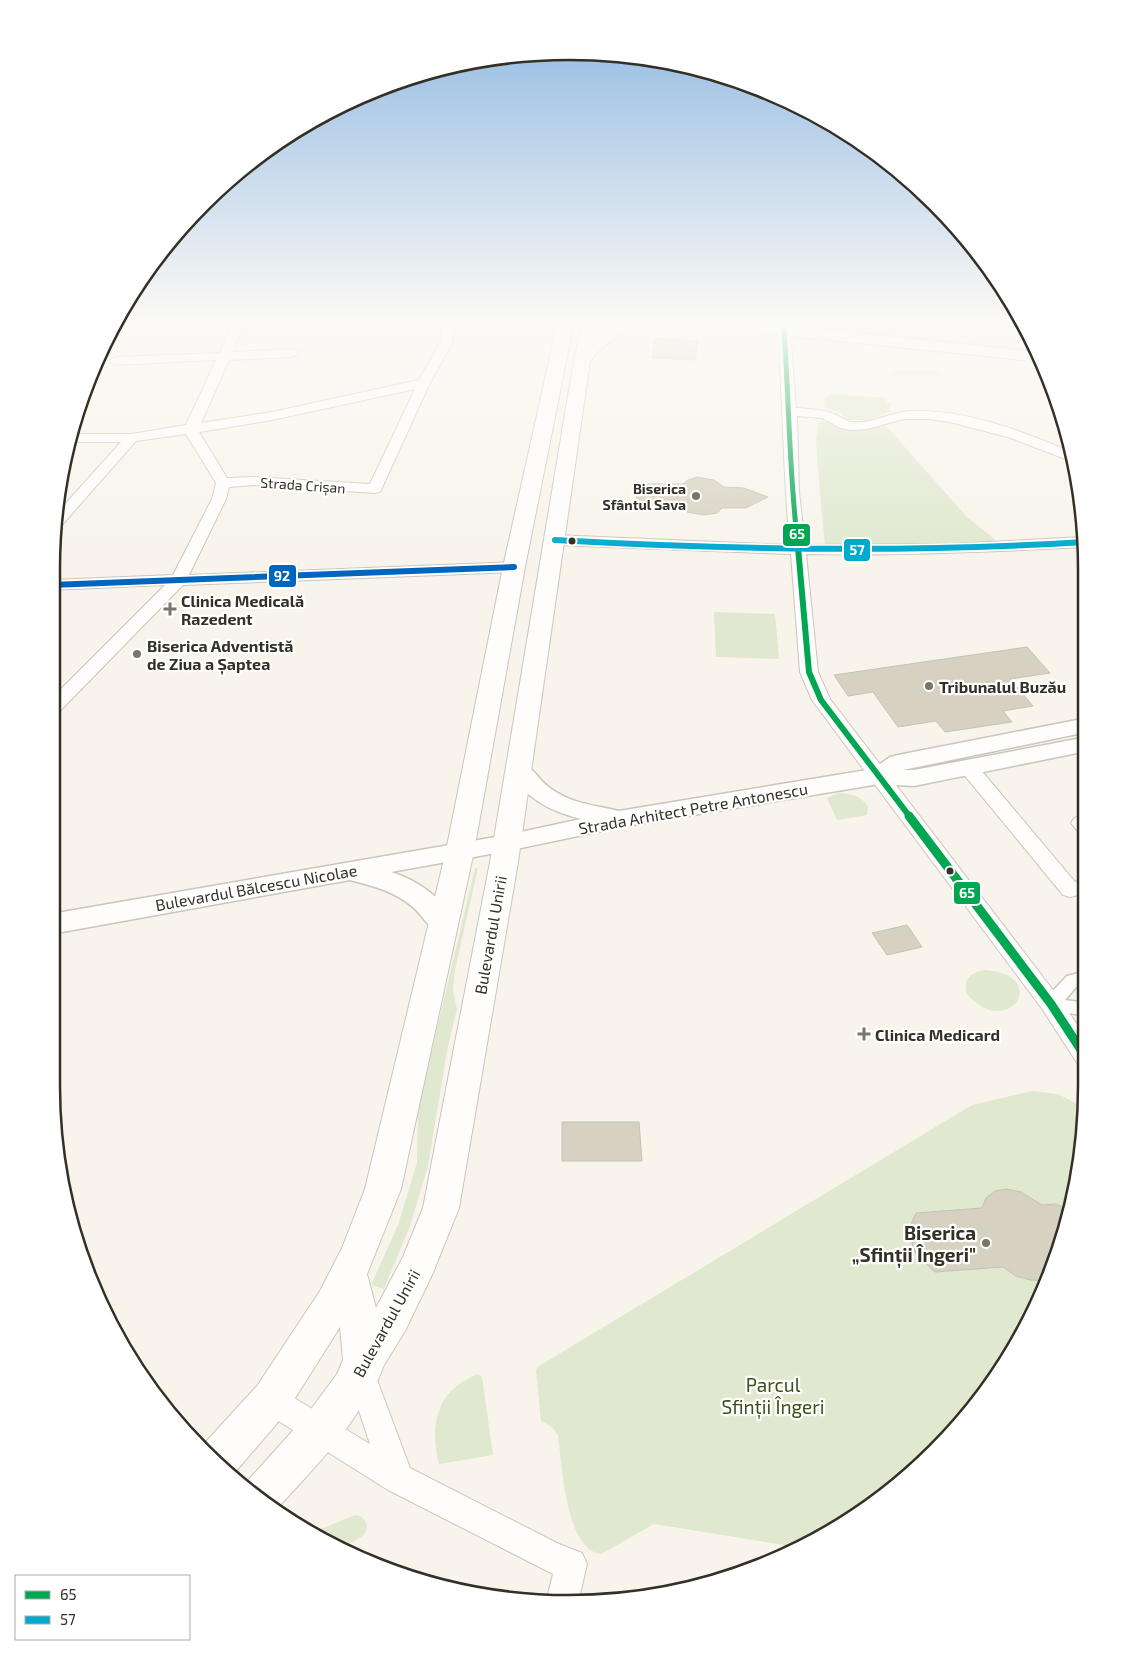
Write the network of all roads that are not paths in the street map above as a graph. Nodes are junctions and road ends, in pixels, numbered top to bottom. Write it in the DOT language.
graph roads {
  1 [pos="205,398"];
  2 [pos="354,398"];
  3 [pos="417,398"];
  4 [pos="547,398"];
  5 [pos="576,398"];
  6 [pos="789,398"];
  7 [pos="790,412"];
  8 [pos="191,430"];
  9 [pos="77,438"];
  10 [pos="132,438"];
  11 [pos="1065,455"];
  12 [pos="223,483"];
  13 [pos="63,515"];
  14 [pos="555,540"];
  15 [pos="1077,542"];
  16 [pos="799,551"];
  17 [pos="514,567"];
  18 [pos="178,581"];
  19 [pos="60,585"];
  20 [pos="60,701"];
  21 [pos="1078,727"];
  22 [pos="1078,746"];
  23 [pos="968,767"];
  24 [pos="519,770"];
  25 [pos="879,776"];
  26 [pos="621,819"];
  27 [pos="507,843"];
  28 [pos="460,851"];
  29 [pos="347,871"];
  30 [pos="1078,888"];
  31 [pos="60,922"];
  32 [pos="444,923"];
  33 [pos="1078,979"];
  34 [pos="1051,1004"];
  35 [pos="1078,1008"];
  36 [pos="1078,1045"];
  37 [pos="348,1273"];
  38 [pos="360,1379"];
  39 [pos="271,1400"];
  40 [pos="321,1430"];
  41 [pos="220,1457"];
  42 [pos="399,1479"];
  43 [pos="263,1493"];
  44 [pos="564,1595"];
  1 -- 8 [label="street"];
  2 -- 8 [label="street"];
  3 -- 12 [label="street, Strada Crișan"];
  4 -- 17 [label="main road"];
  5 -- 14 [label="main road, Bulevardul Unirii"];
  6 -- 7 [label="street"];
  7 -- 11 [label="street"];
  7 -- 16 [label="street"];
  8 -- 10 [label="street"];
  8 -- 12 [label="street"];
  9 -- 10 [label="street"];
  10 -- 13 [label="street"];
  12 -- 18 [label="street"];
  14 -- 16 [label="street"];
  14 -- 24 [label="main road, Bulevardul Unirii"];
  15 -- 16 [label="street"];
  16 -- 25 [label="street"];
  17 -- 18 [label="street"];
  17 -- 28 [label="main road"];
  18 -- 19 [label="street"];
  18 -- 20 [label="street"];
  21 -- 25 [label="street, Strada Arhitect Petre Antonescu"];
  22 -- 23 [label="street, Strada Arhitect Petre Antonescu"];
  23 -- 25 [label="street, Strada Arhitect Petre Antonescu"];
  23 -- 30 [label="street"];
  24 -- 26 [label="street"];
  24 -- 27 [label="main road, Bulevardul Unirii"];
  25 -- 26 [label="street, Strada Arhitect Petre Antonescu"];
  25 -- 34 [label="street"];
  26 -- 27 [label="street, Strada Arhitect Petre Antonescu"];
  27 -- 28 [label="street, Strada Arhitect Petre Antonescu"];
  27 -- 38 [label="main road, Bulevardul Unirii"];
  28 -- 29 [label="street, Bulevardul Bălcescu Nicolae"];
  28 -- 32 [label="main road"];
  29 -- 31 [label="street, Bulevardul Bălcescu Nicolae"];
  29 -- 32 [label="street"];
  32 -- 37 [label="main road"];
  33 -- 34 [label="street"];
  34 -- 35 [label="street"];
  34 -- 36 [label="street"];
  37 -- 38 [label="main road"];
  37 -- 39 [label="main road"];
  38 -- 40 [label="main road, Bulevardul Unirii"];
  38 -- 42 [label="street"];
  39 -- 40 [label="street"];
  39 -- 41 [label="main road"];
  40 -- 42 [label="street"];
  40 -- 43 [label="main road, Bulevardul Unirii"];
  42 -- 44 [label="street"];
}
